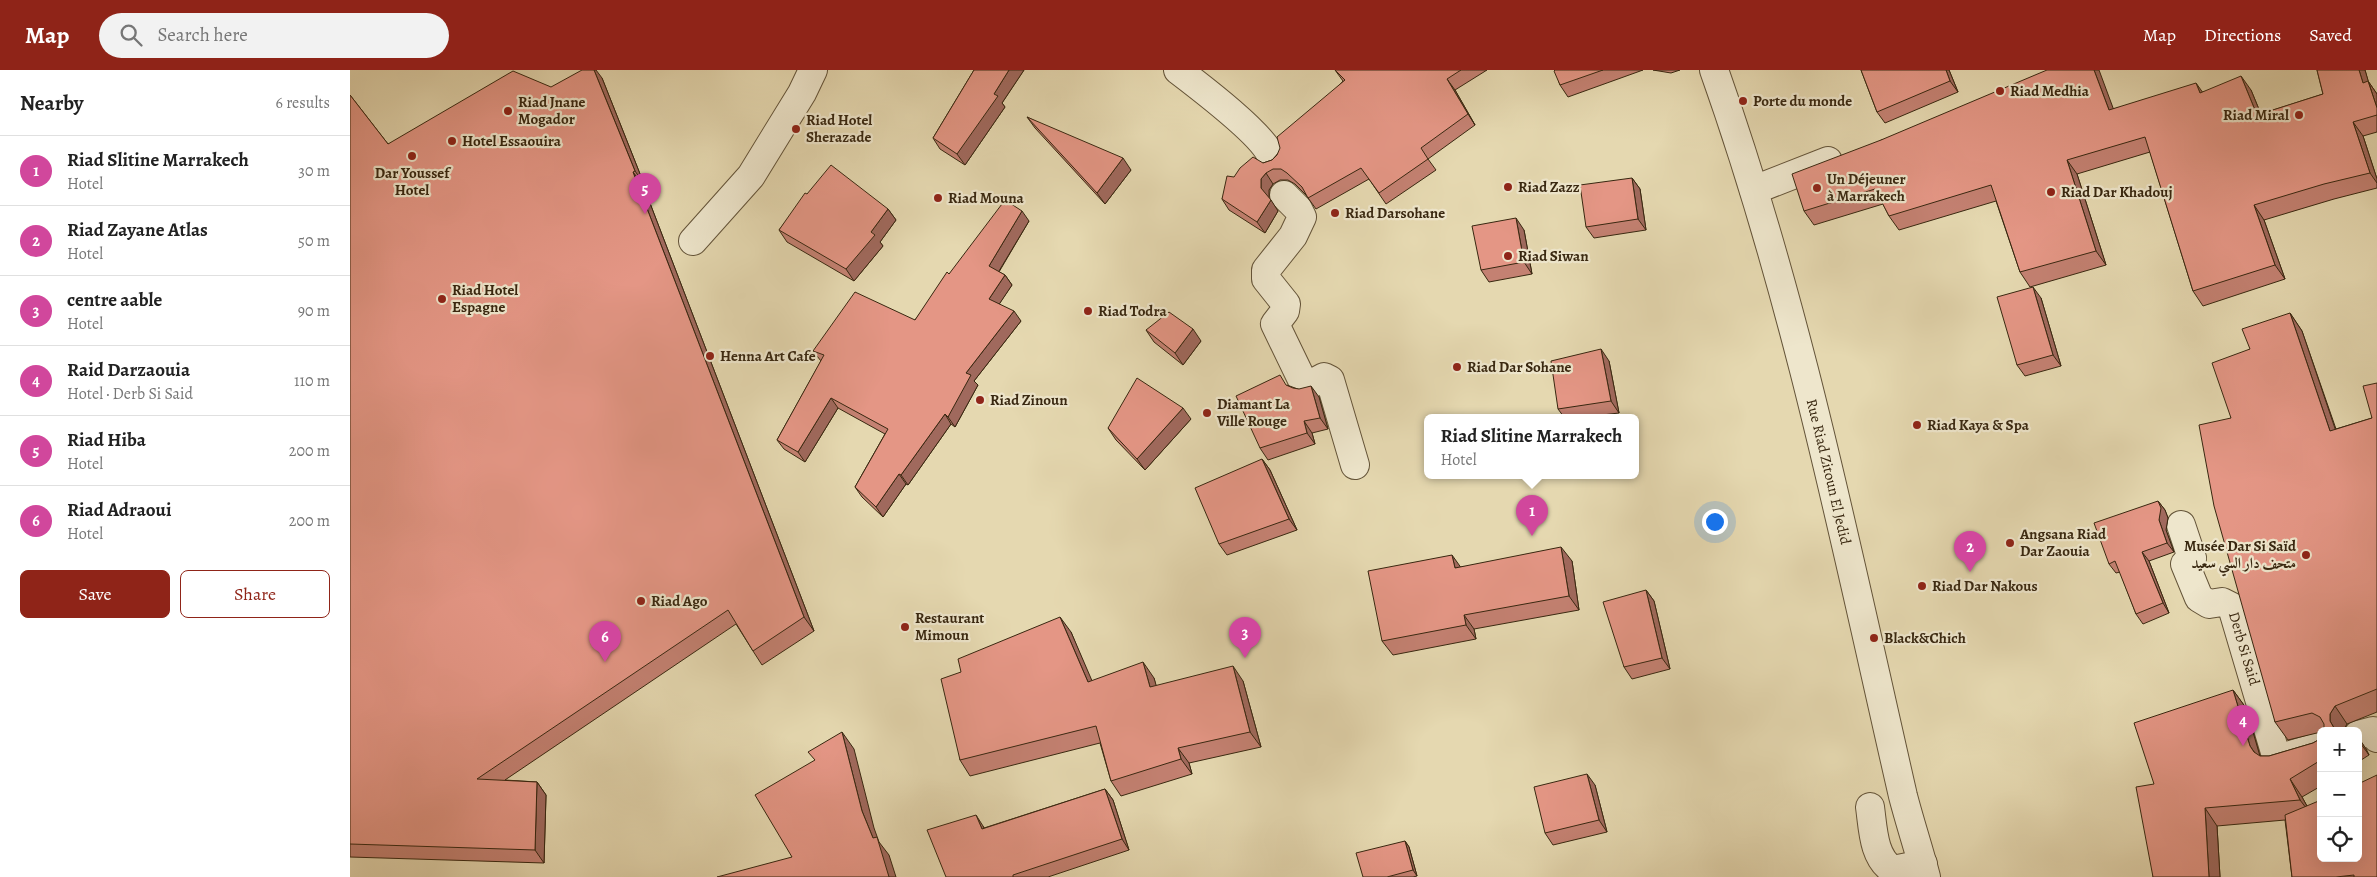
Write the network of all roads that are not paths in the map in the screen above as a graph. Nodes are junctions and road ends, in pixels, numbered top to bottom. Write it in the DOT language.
graph roads {
  1 [pos="813,70"];
  2 [pos="1178,70"];
  3 [pos="1714,70"];
  4 [pos="1850,153"];
  5 [pos="1272,158"];
  6 [pos="1754,190"];
  7 [pos="1284,195"];
  8 [pos="693,241"];
  9 [pos="1355,465"];
  10 [pos="2181,525"];
  11 [pos="2362,734"];
  12 [pos="2377,738"];
  13 [pos="2317,747"];
  14 [pos="1870,807"];
  15 [pos="1924,871"];
  1 -- 8 [label="street"];
  2 -- 5 [label="street"];
  3 -- 6 [label="street, Rue Riad Zitoun El Jedid"];
  4 -- 6 [label="street"];
  6 -- 15 [label="street, Rue Riad Zitoun El Jedid"];
  7 -- 9 [label="street"];
  10 -- 13 [label="street, Derb Si Said"];
  11 -- 12 [label="street"];
  14 -- 15 [label="street"];
}
